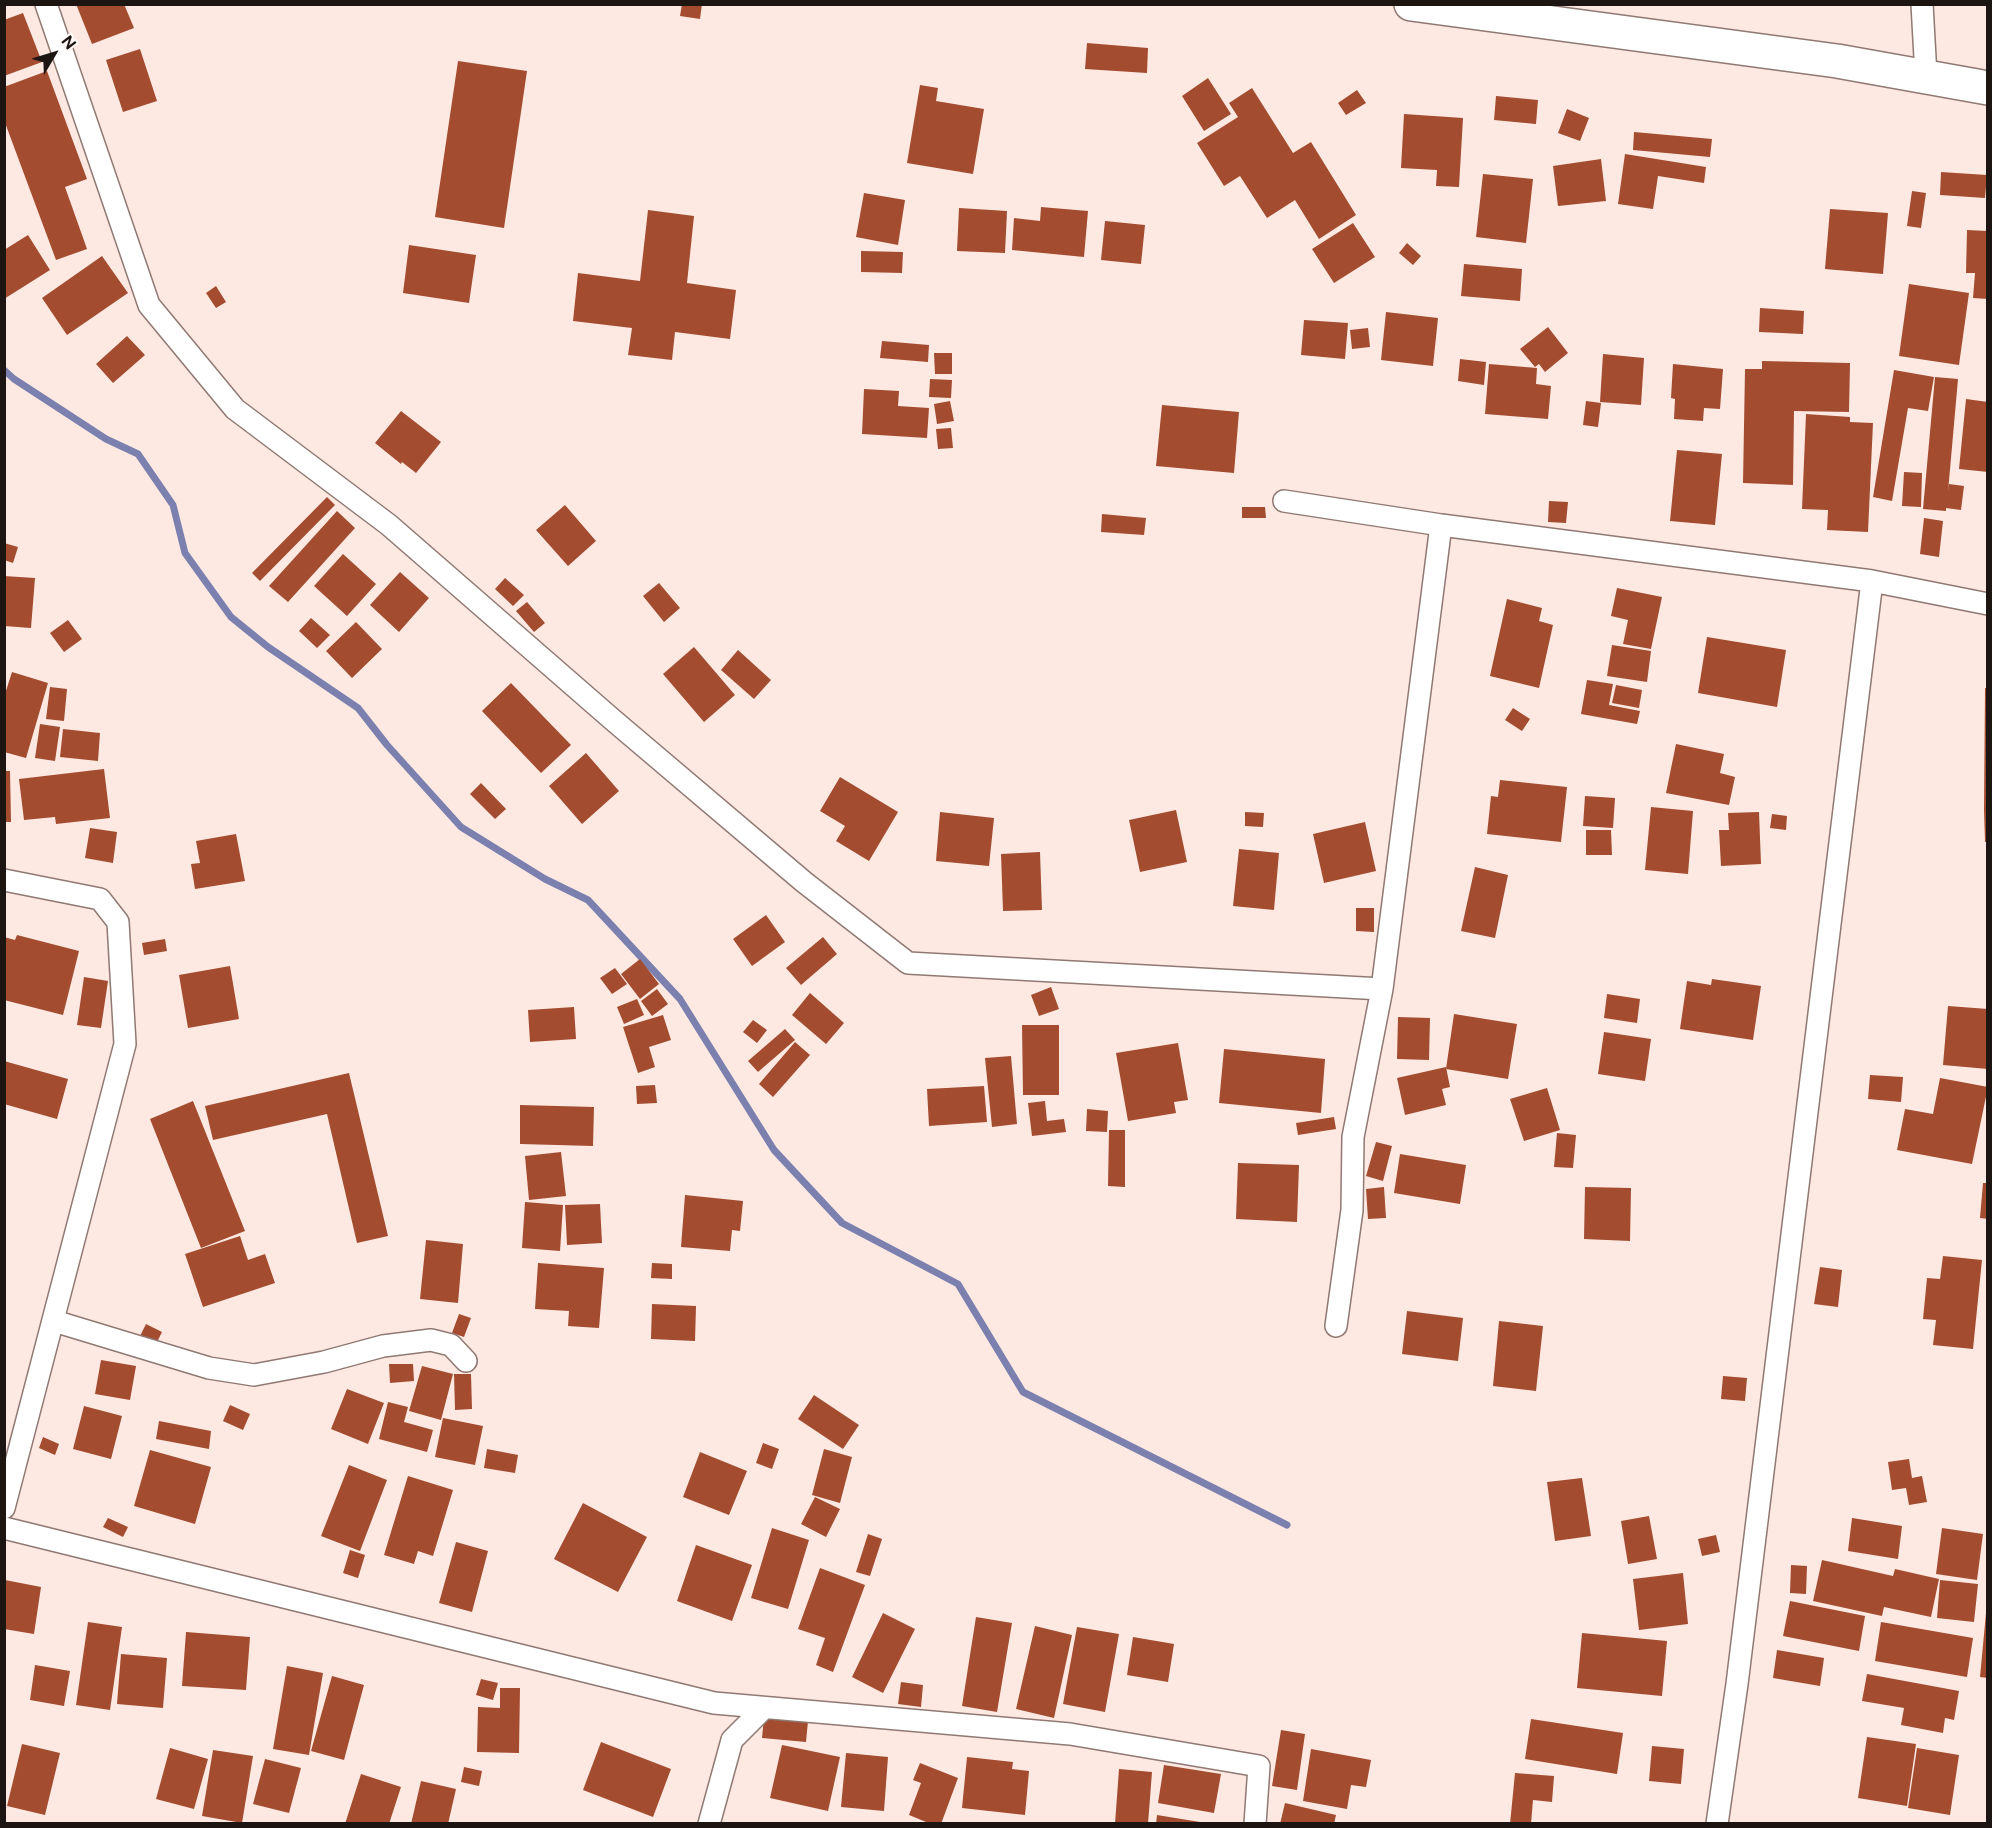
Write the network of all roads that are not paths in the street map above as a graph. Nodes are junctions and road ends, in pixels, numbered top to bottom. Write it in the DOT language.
graph roads {
  1 [pos="46,4"];
  2 [pos="1411,4"];
  3 [pos="1922,4"];
  4 [pos="1496,10"];
  5 [pos="1926,76"];
  6 [pos="1988,88"];
  7 [pos="1284,501"];
  8 [pos="1441,525"];
  9 [pos="1872,581"];
  10 [pos="1988,604"];
  11 [pos="4,880"];
  12 [pos="1382,989"];
  13 [pos="54,1321"];
  14 [pos="1336,1326"];
  15 [pos="466,1361"];
  16 [pos="4,1508"];
  17 [pos="4,1528"];
  18 [pos="714,1703"];
  19 [pos="764,1708"];
  20 [pos="732,1740"];
  21 [pos="709,1824"];
  22 [pos="1255,1824"];
  23 [pos="1717,1824"];
  1 -- 12 [label="street"];
  2 -- 4 [label="main road"];
  3 -- 5 [label="street"];
  4 -- 5 [label="main road"];
  5 -- 6 [label="main road"];
  7 -- 8 [label="street"];
  8 -- 9 [label="street"];
  8 -- 12 [label="street"];
  9 -- 10 [label="street"];
  9 -- 23 [label="street"];
  11 -- 13 [label="street"];
  12 -- 14 [label="street"];
  13 -- 15 [label="street"];
  13 -- 16 [label="street"];
  17 -- 18 [label="street"];
  18 -- 19 [label="street"];
  18 -- 20 [label="street"];
  19 -- 20 [label="street"];
  19 -- 22 [label="street"];
  20 -- 21 [label="street"];
}
